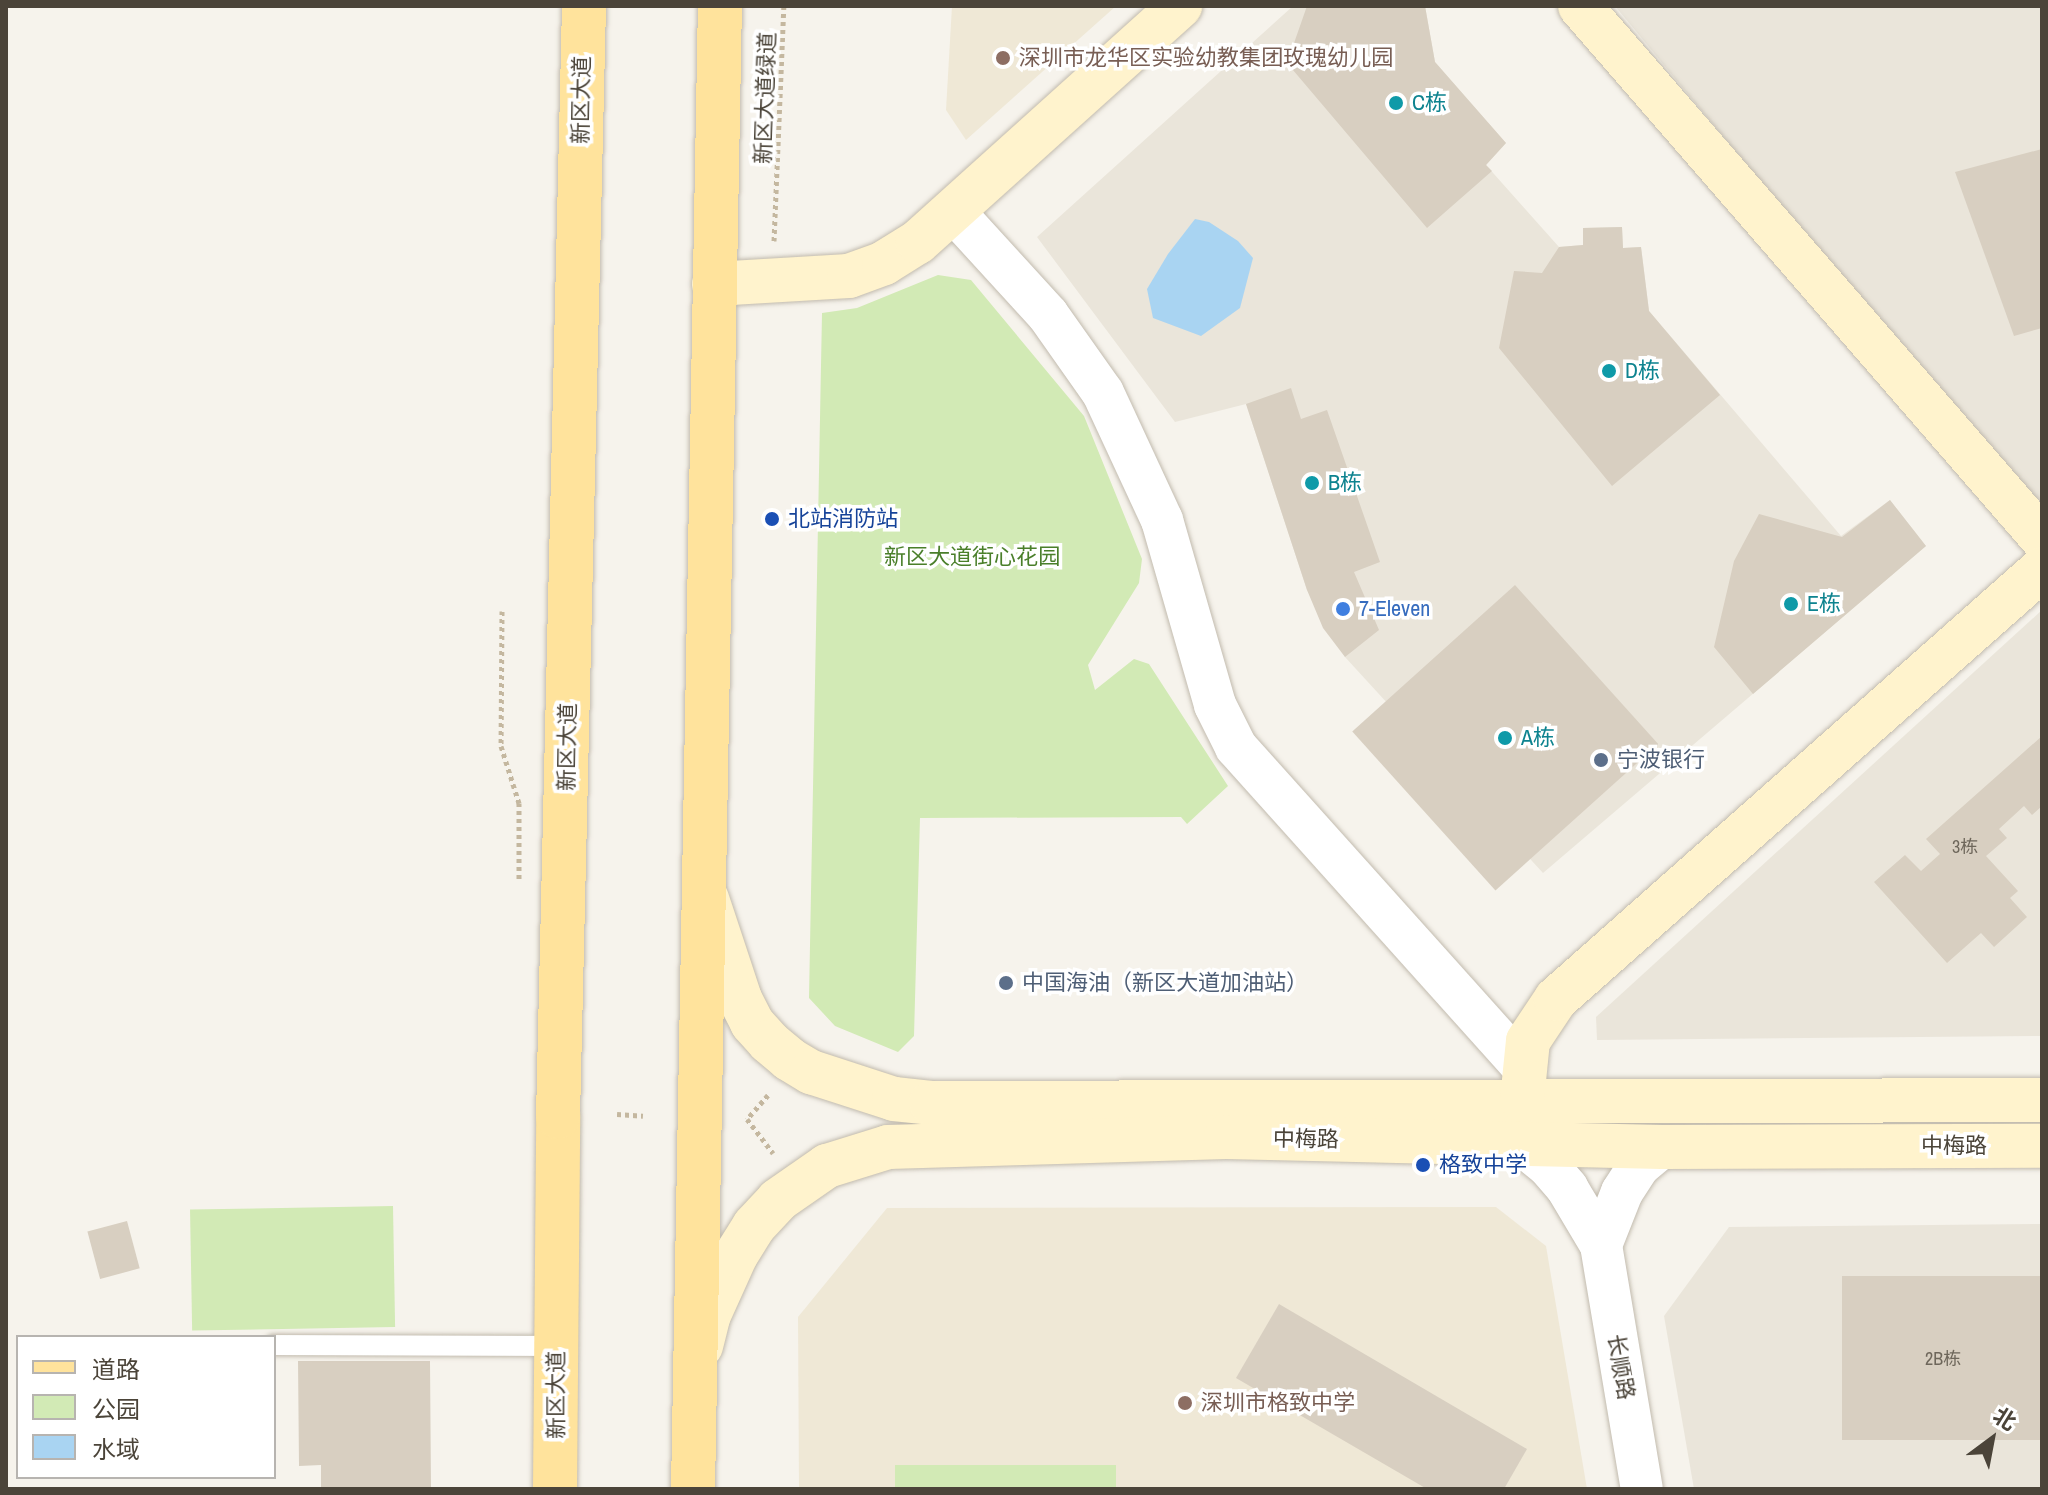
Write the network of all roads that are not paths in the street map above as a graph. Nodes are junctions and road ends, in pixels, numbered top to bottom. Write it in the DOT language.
graph roads {
  1 [pos="584,6"];
  2 [pos="720,6"];
  3 [pos="1180,6"];
  4 [pos="1580,6"];
  5 [pos="954,212"];
  6 [pos="714,284"];
  7 [pos="2042,538"];
  8 [pos="2042,569"];
  9 [pos="702,886"];
  10 [pos="1523,1084"];
  11 [pos="2042,1100"];
  12 [pos="1521,1144"];
  13 [pos="2042,1146"];
  14 [pos="1662,1147"];
  15 [pos="1601,1245"];
  16 [pos="276,1345"];
  17 [pos="556,1346"];
  18 [pos="695,1372"];
  19 [pos="555,1489"];
  20 [pos="693,1489"];
  21 [pos="1642,1489"];
  1 -- 17 [label="main road, 新区大道"];
  2 -- 6 [label="main road"];
  3 -- 5 [label="main road"];
  4 -- 7 [label="main road"];
  5 -- 6 [label="main road"];
  5 -- 10 [label="street"];
  6 -- 9 [label="main road"];
  8 -- 10 [label="main road"];
  9 -- 10 [label="main road, 中梅路"];
  9 -- 18 [label="main road"];
  10 -- 11 [label="main road, 中梅路"];
  12 -- 14 [label="main road, 中梅路"];
  12 -- 15 [label="street"];
  12 -- 18 [label="main road, 中梅路"];
  13 -- 14 [label="main road, 中梅路"];
  14 -- 15 [label="street"];
  15 -- 21 [label="street, 长顺路"];
  16 -- 17 [label="lane"];
  17 -- 19 [label="main road, 新区大道"];
  18 -- 20 [label="main road"];
}
